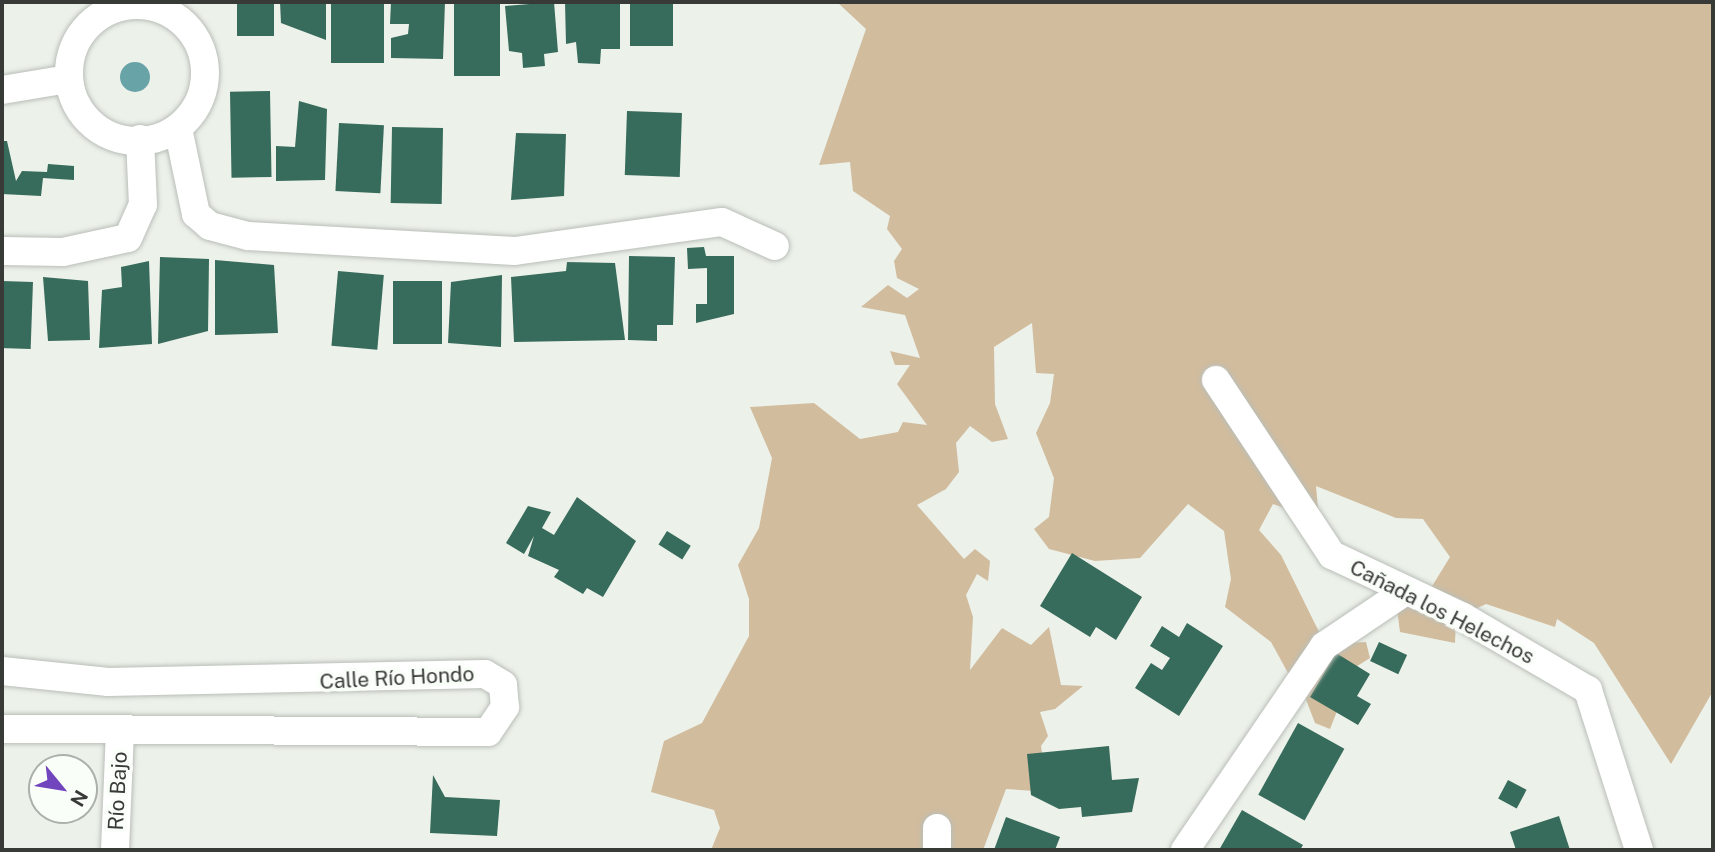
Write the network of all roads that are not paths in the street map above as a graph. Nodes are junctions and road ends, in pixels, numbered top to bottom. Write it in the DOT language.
graph roads {
  1 [pos="142,3"];
  2 [pos="181,11"];
  3 [pos="68,79"];
  4 [pos="2,90"];
  5 [pos="178,128"];
  6 [pos="139,139"];
  7 [pos="775,246"];
  8 [pos="2,251"];
  9 [pos="1216,380"];
  10 [pos="1406,591"];
  11 [pos="2,671"];
  12 [pos="2,729"];
  13 [pos="120,732"];
  14 [pos="115,850"];
  15 [pos="1185,850"];
  16 [pos="1639,850"];
  1 -- 2 [label="street"];
  1 -- 3 [label="street"];
  2 -- 5 [label="street"];
  3 -- 4 [label="street"];
  3 -- 6 [label="street"];
  5 -- 6 [label="street"];
  5 -- 7 [label="street"];
  6 -- 8 [label="street"];
  9 -- 10 [label="street, Cañada los Helechos"];
  10 -- 15 [label="street"];
  10 -- 16 [label="street, Cañada los Helechos"];
  11 -- 13 [label="street, Calle Río Hondo"];
  12 -- 13 [label="street, Calle Río Hondo"];
  13 -- 14 [label="street, Río Bajo"];
}
